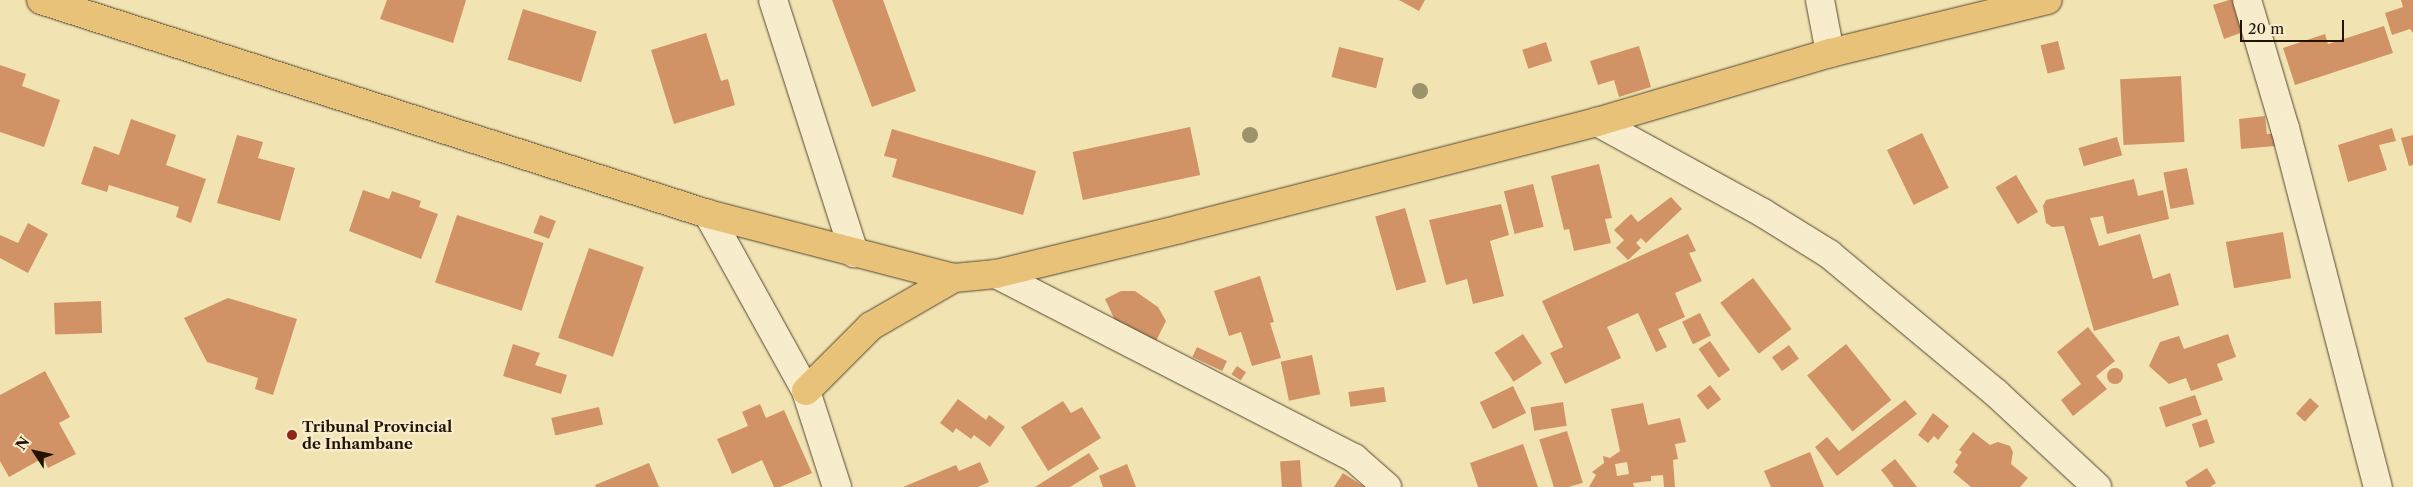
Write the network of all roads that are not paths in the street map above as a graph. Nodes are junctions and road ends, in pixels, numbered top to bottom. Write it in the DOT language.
graph roads {
  1 [pos="41,0"];
  2 [pos="773,0"];
  3 [pos="1820,0"];
  4 [pos="2048,0"];
  5 [pos="2247,0"];
  6 [pos="1830,53"];
  7 [pos="1597,122"];
  8 [pos="708,214"];
  9 [pos="854,253"];
  10 [pos="996,274"];
  11 [pos="954,278"];
  12 [pos="806,392"];
  13 [pos="838,487"];
  14 [pos="1387,487"];
  15 [pos="2097,487"];
  16 [pos="2378,487"];
  1 -- 8 [label="main road"];
  2 -- 9 [label="street"];
  3 -- 6 [label="street"];
  4 -- 6 [label="main road"];
  5 -- 16 [label="street"];
  6 -- 7 [label="main road"];
  7 -- 10 [label="main road"];
  7 -- 15 [label="street"];
  8 -- 9 [label="main road"];
  8 -- 12 [label="street"];
  9 -- 11 [label="main road"];
  10 -- 11 [label="main road"];
  10 -- 14 [label="street"];
  11 -- 12 [label="main road"];
  12 -- 13 [label="street"];
}
